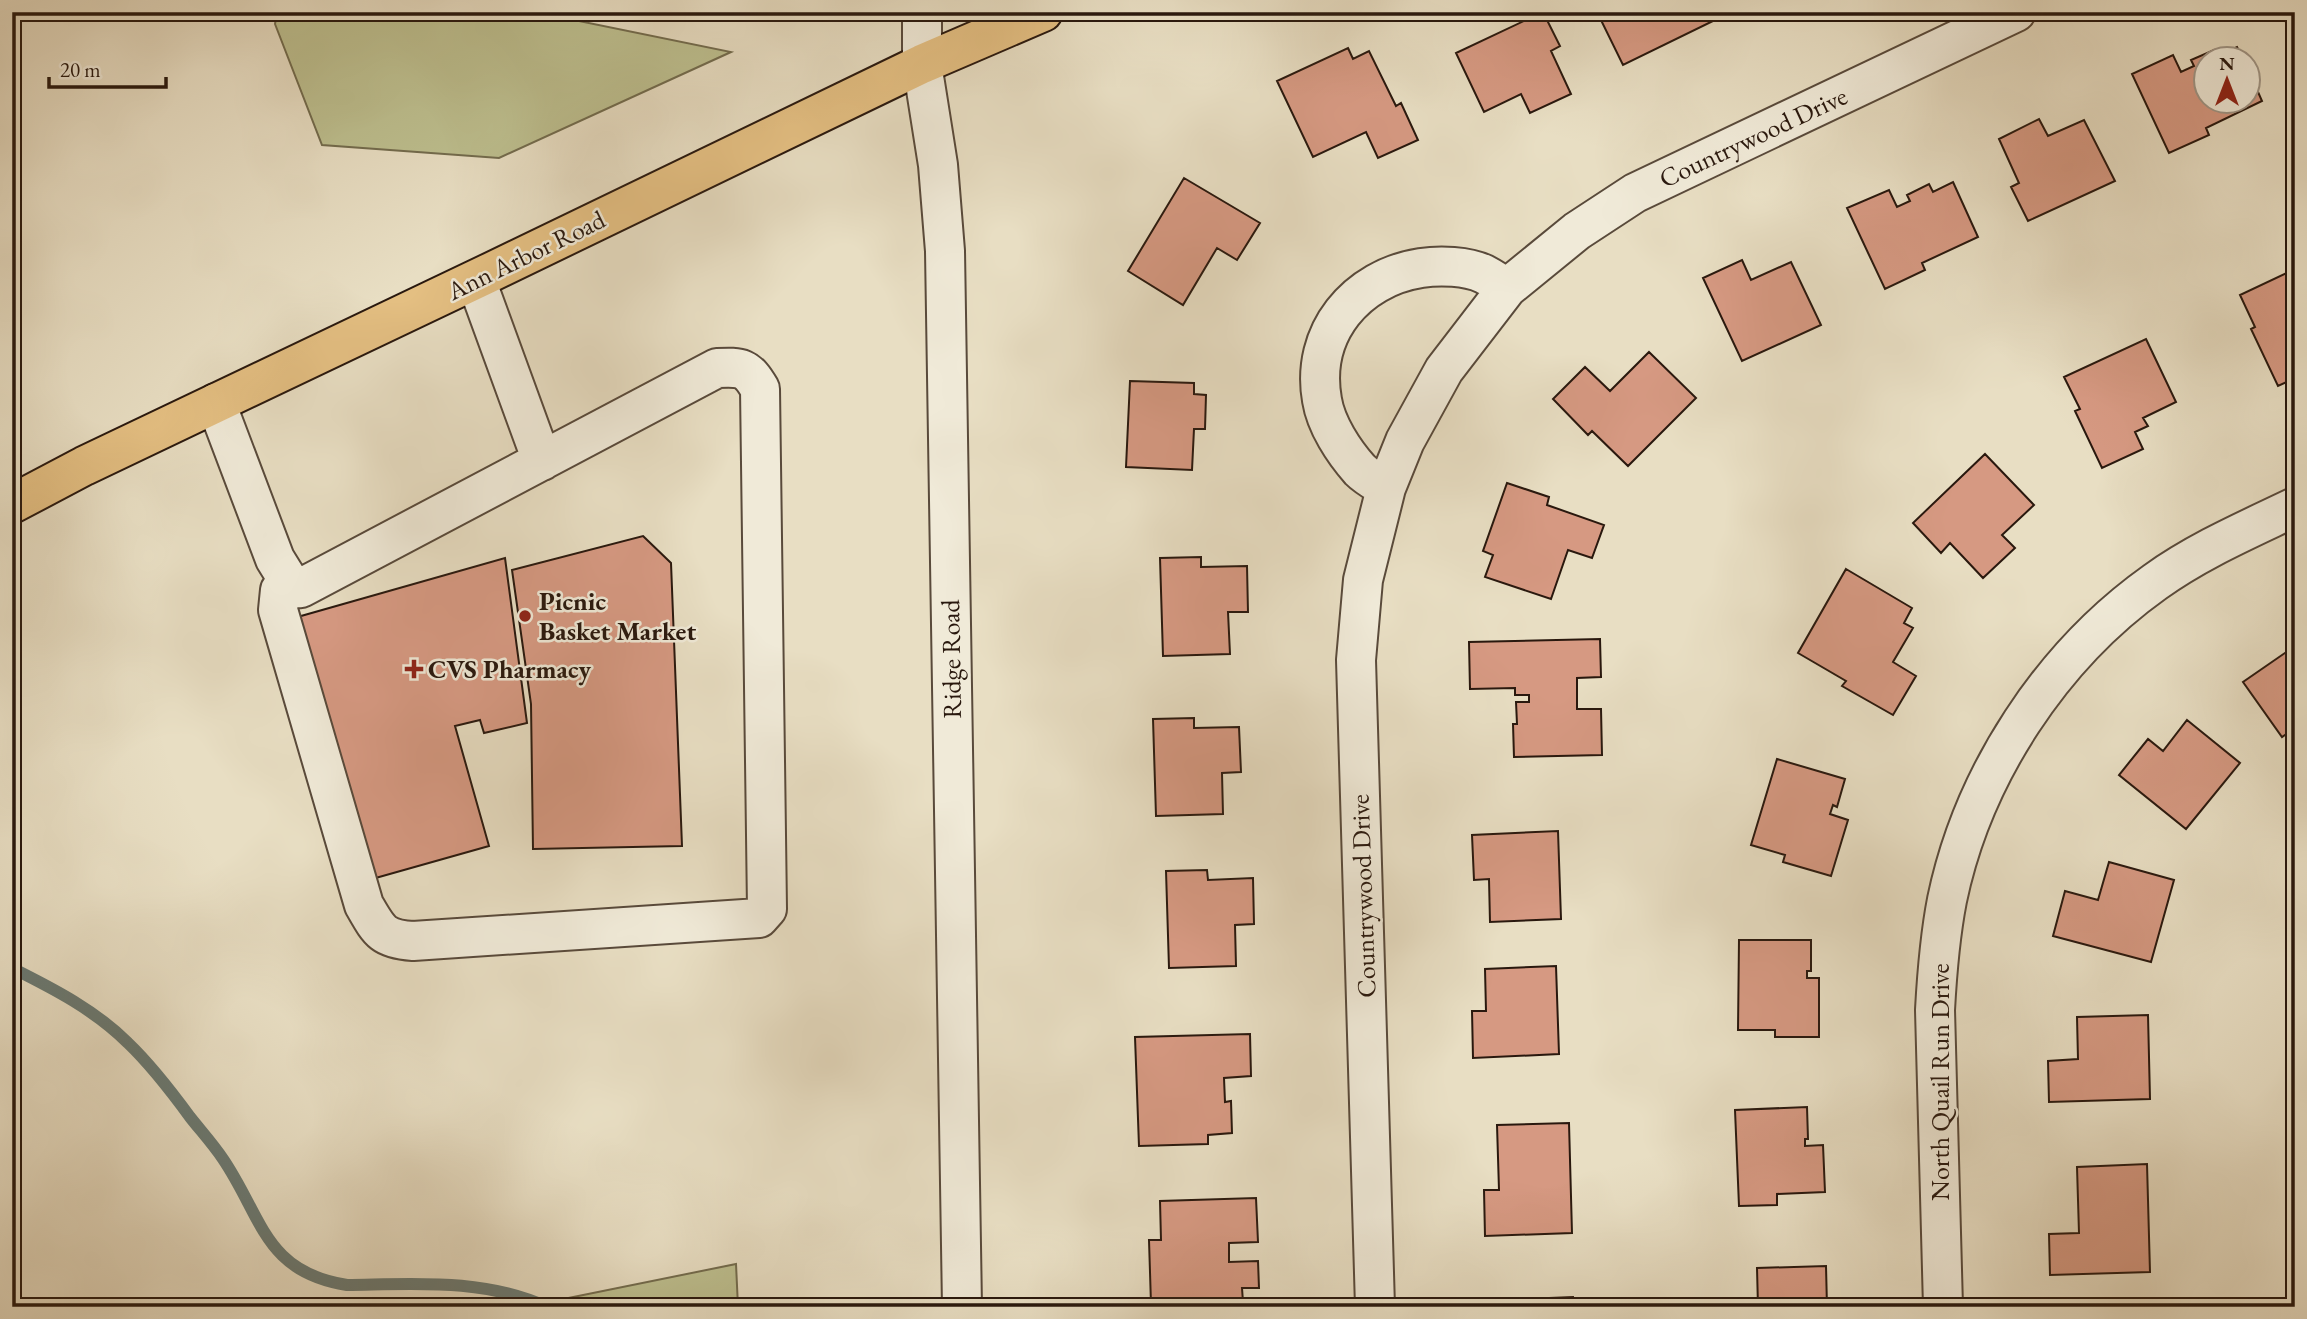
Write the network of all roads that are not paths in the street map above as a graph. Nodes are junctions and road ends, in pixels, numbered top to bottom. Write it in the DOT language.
graph roads {
  1 [pos="922,12"];
  2 [pos="1043,12"];
  3 [pos="2016,12"];
  4 [pos="922,64"];
  5 [pos="476,280"];
  6 [pos="1507,288"];
  7 [pos="216,403"];
  8 [pos="542,461"];
  9 [pos="1386,488"];
  10 [pos="12,504"];
  11 [pos="2295,507"];
  12 [pos="288,580"];
  13 [pos="962,1307"];
  14 [pos="1375,1307"];
  15 [pos="1943,1307"];
  1 -- 4 [label="street, Ridge Road"];
  2 -- 4 [label="main road, Ann Arbor Road"];
  3 -- 6 [label="street, Countrywood Drive"];
  4 -- 5 [label="main road, Ann Arbor Road"];
  4 -- 13 [label="street, Ridge Road"];
  5 -- 7 [label="main road, Ann Arbor Road"];
  5 -- 8 [label="street"];
  6 -- 9 [label="street, Countrywood Drive"];
  6 -- 9 [label="street"];
  7 -- 10 [label="main road, Ann Arbor Road"];
  7 -- 12 [label="street"];
  8 -- 12 [label="street"];
  8 -- 12 [label="street"];
  9 -- 14 [label="street, Countrywood Drive"];
  11 -- 15 [label="street, North Quail Run Drive"];
}
